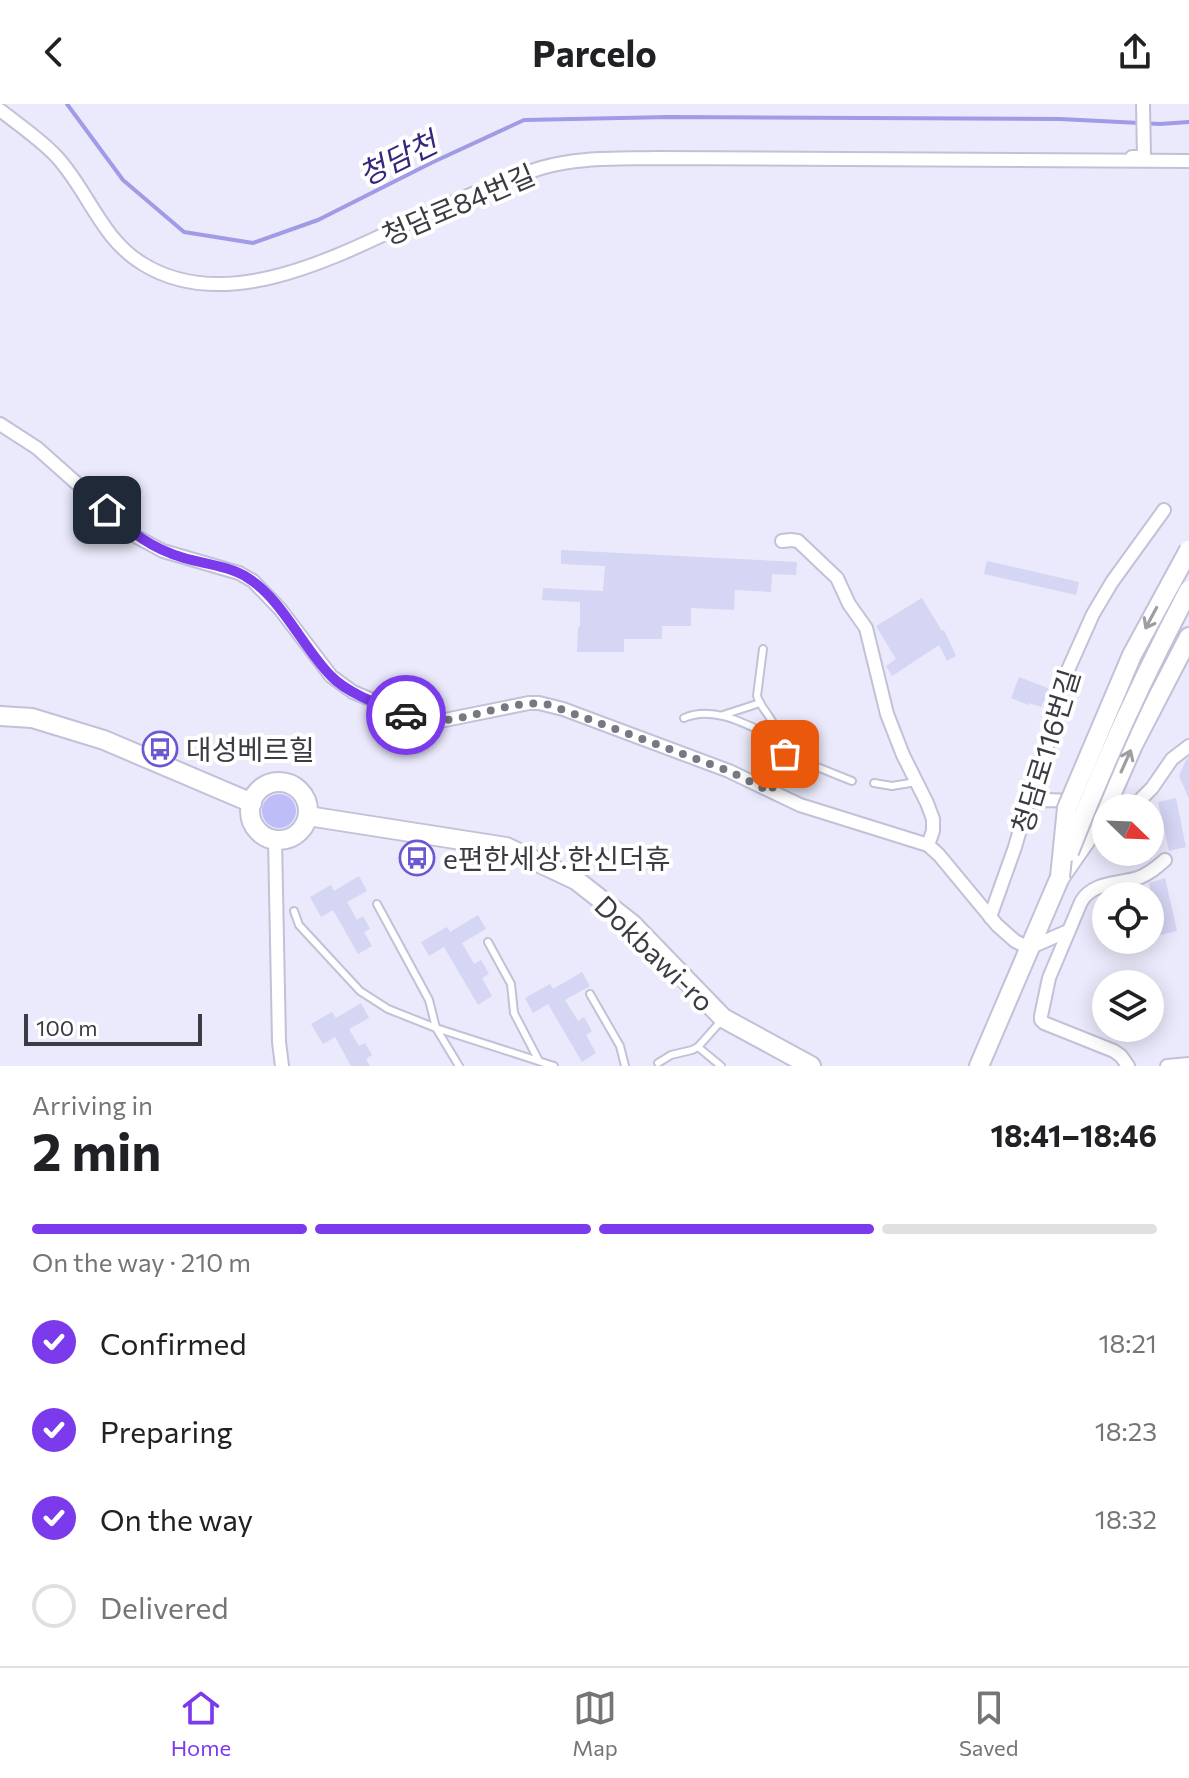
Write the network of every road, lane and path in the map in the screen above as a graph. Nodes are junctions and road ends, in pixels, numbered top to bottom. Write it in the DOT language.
graph roads {
  1 [pos="1143,104"];
  2 [pos="0,110"];
  3 [pos="944,161"];
  4 [pos="1189,161"];
  5 [pos="0,424"];
  6 [pos="1164,510"];
  7 [pos="782,541"];
  8 [pos="1189,550"];
  9 [pos="1189,590"];
  10 [pos="1189,637"];
  11 [pos="763,649"];
  12 [pos="760,703"];
  13 [pos="723,715"];
  14 [pos="0,716"];
  15 [pos="684,718"];
  16 [pos="782,741"];
  17 [pos="1189,746"];
  18 [pos="785,754"];
  19 [pos="852,781"];
  20 [pos="916,782"];
  21 [pos="874,783"];
  22 [pos="771,792"];
  23 [pos="1027,802"];
  24 [pos="252,803"];
  25 [pos="308,816"];
  26 [pos="275,839"];
  27 [pos="928,845"];
  28 [pos="1165,860"];
  29 [pos="1060,877"];
  30 [pos="377,904"];
  31 [pos="294,911"];
  32 [pos="990,917"];
  33 [pos="1068,931"];
  34 [pos="488,942"];
  35 [pos="1029,948"];
  36 [pos="590,994"];
  37 [pos="723,1018"];
  38 [pos="436,1028"];
  39 [pos="698,1047"];
  40 [pos="539,1061"];
  41 [pos="658,1063"];
  42 [pos="1189,1064"];
  43 [pos="282,1066"];
  44 [pos="459,1066"];
  45 [pos="554,1066"];
  46 [pos="625,1066"];
  47 [pos="721,1066"];
  48 [pos="811,1066"];
  49 [pos="979,1066"];
  50 [pos="1128,1066"];
  51 [pos="1167,1066"];
  1 -- 3 [label="street"];
  2 -- 3 [label="street, 청담로84번길"];
  3 -- 4 [label="street, 청담로84번길"];
  5 -- 22 [label="street"];
  6 -- 23 [label="street, 청담로116번길"];
  7 -- 20 [label="street"];
  8 -- 29 [label="main road, one-way, bridge"];
  9 -- 29 [label="main road, bridge"];
  29 -- 10 [label="main road, one-way"];
  11 -- 12 [label="lane"];
  12 -- 13 [label="lane"];
  12 -- 16 [label="lane"];
  13 -- 15 [label="lane"];
  13 -- 16 [label="lane"];
  14 -- 24 [label="main road"];
  16 -- 18 [label="lane"];
  17 -- 23 [label="street"];
  18 -- 19 [label="lane"];
  18 -- 22 [label="lane"];
  20 -- 21 [label="lane"];
  20 -- 27 [label="street"];
  22 -- 27 [label="street"];
  23 -- 32 [label="street, 청담로116번길"];
  24 -- 25 [label="main road"];
  24 -- 26 [label="main road"];
  25 -- 26 [label="main road"];
  25 -- 37 [label="main road, Dokbawi-ro"];
  26 -- 43 [label="street"];
  27 -- 32 [label="street"];
  28 -- 33 [label="street"];
  29 -- 35 [label="main road"];
  30 -- 38 [label="lane"];
  31 -- 38 [label="lane"];
  32 -- 35 [label="street"];
  33 -- 35 [label="street"];
  33 -- 50 [label="street"];
  34 -- 40 [label="lane"];
  35 -- 49 [label="main road"];
  36 -- 46 [label="lane"];
  37 -- 39 [label="lane"];
  37 -- 48 [label="main road, Dokbawi-ro"];
  38 -- 40 [label="lane"];
  38 -- 44 [label="lane"];
  39 -- 41 [label="lane"];
  39 -- 47 [label="lane"];
  40 -- 45 [label="lane"];
  42 -- 51 [label="street"];
}
